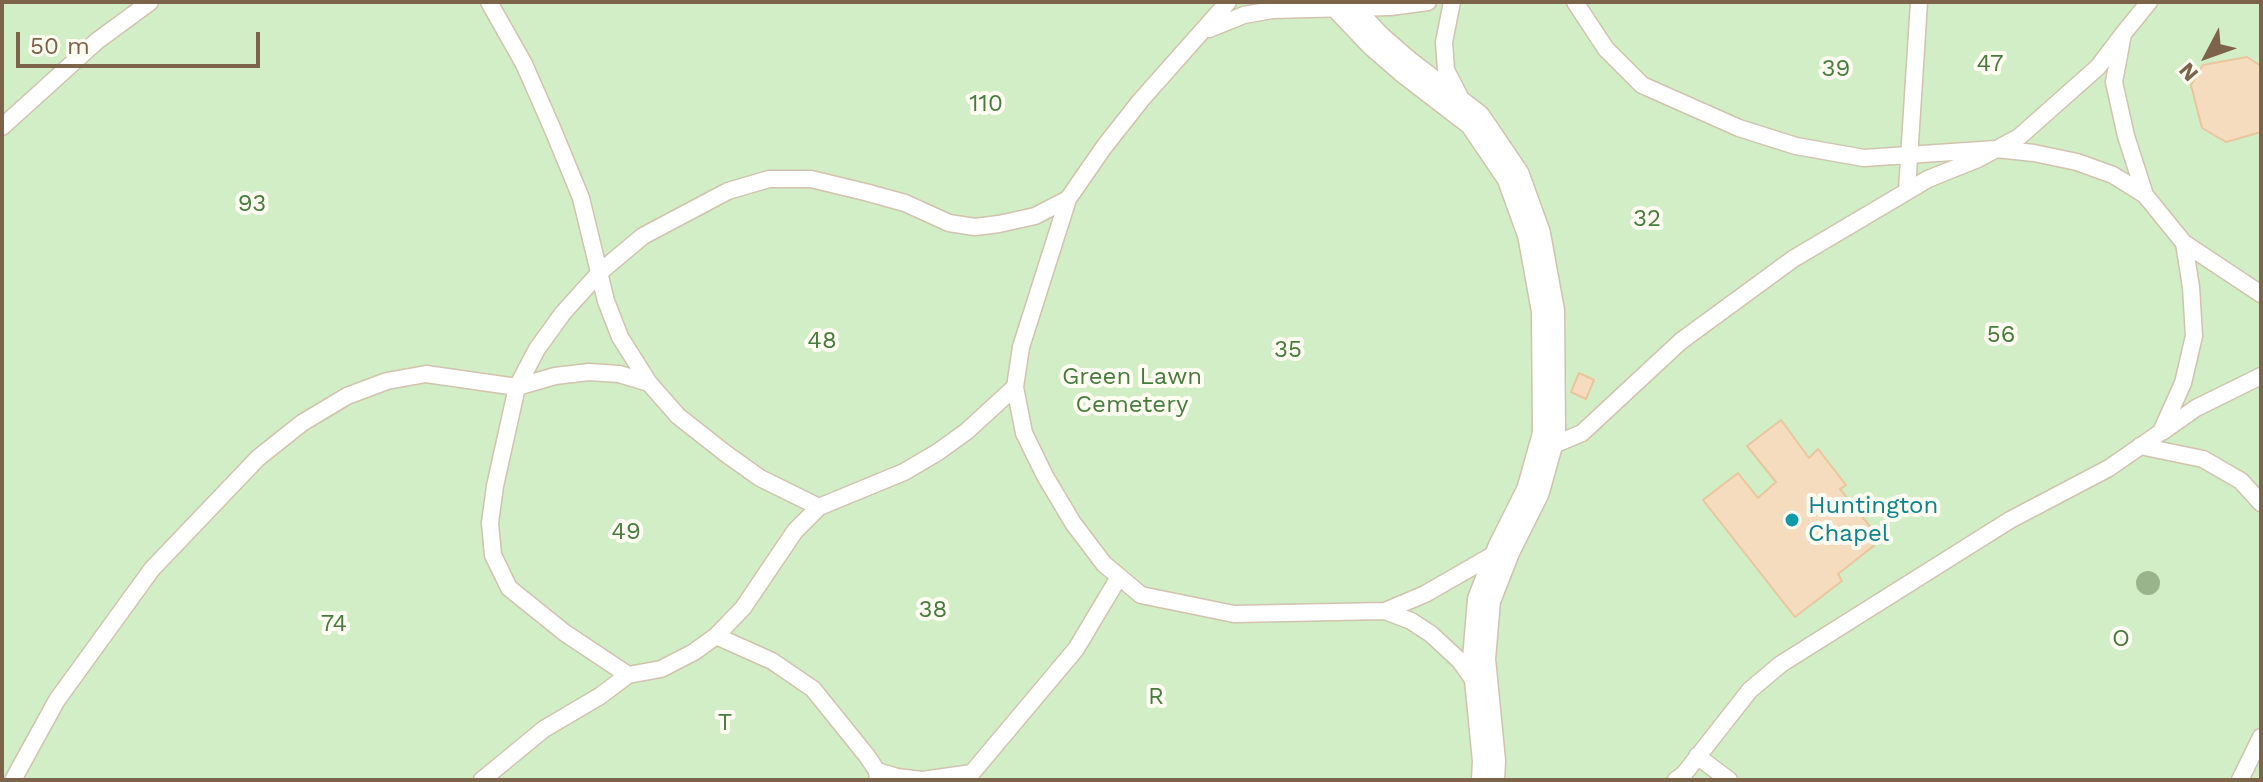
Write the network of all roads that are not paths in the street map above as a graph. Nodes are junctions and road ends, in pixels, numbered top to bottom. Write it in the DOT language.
graph roads {
  1 [pos="150,2"];
  2 [pos="489,2"];
  3 [pos="1228,2"];
  4 [pos="1428,2"];
  5 [pos="1452,2"];
  6 [pos="1919,2"];
  7 [pos="2149,2"];
  8 [pos="1575,3"];
  9 [pos="1342,5"];
  10 [pos="1204,31"];
  11 [pos="2123,34"];
  12 [pos="1475,120"];
  13 [pos="2,127"];
  14 [pos="1996,149"];
  15 [pos="1910,153"];
  16 [pos="1907,190"];
  17 [pos="2145,195"];
  18 [pos="1068,199"];
  19 [pos="2184,243"];
  20 [pos="600,272"];
  21 [pos="2261,294"];
  22 [pos="2261,376"];
  23 [pos="649,383"];
  24 [pos="517,387"];
  25 [pos="1015,387"];
  26 [pos="2161,432"];
  27 [pos="2140,446"];
  28 [pos="1545,449"];
  29 [pos="2261,503"];
  30 [pos="819,507"];
  31 [pos="1504,549"];
  32 [pos="1119,577"];
  33 [pos="1385,611"];
  34 [pos="716,636"];
  35 [pos="628,675"];
  36 [pos="1482,691"];
  37 [pos="2261,737"];
  38 [pos="1697,756"];
  39 [pos="2251,757"];
  40 [pos="878,775"];
  41 [pos="969,776"];
  42 [pos="13,780"];
  43 [pos="482,780"];
  44 [pos="922,780"];
  45 [pos="1488,780"];
  46 [pos="1676,780"];
  47 [pos="1729,780"];
  48 [pos="2240,780"];
  49 [pos="2256,780"];
  1 -- 13 [label="lane"];
  2 -- 20 [label="lane"];
  3 -- 10 [label="lane"];
  4 -- 9 [label="lane"];
  5 -- 12 [label="lane"];
  6 -- 15 [label="lane"];
  7 -- 11 [label="lane"];
  8 -- 15 [label="lane"];
  9 -- 10 [label="lane"];
  9 -- 12 [label="street"];
  10 -- 18 [label="lane"];
  11 -- 14 [label="lane"];
  11 -- 17 [label="lane"];
  12 -- 28 [label="street"];
  14 -- 15 [label="lane"];
  14 -- 16 [label="lane"];
  14 -- 17 [label="lane"];
  15 -- 16 [label="lane"];
  16 -- 28 [label="lane"];
  17 -- 19 [label="lane"];
  18 -- 20 [label="lane"];
  18 -- 25 [label="lane"];
  19 -- 21 [label="lane"];
  19 -- 26 [label="lane"];
  20 -- 23 [label="lane"];
  20 -- 24 [label="lane"];
  22 -- 26 [label="lane"];
  23 -- 24 [label="lane"];
  23 -- 30 [label="lane"];
  24 -- 35 [label="lane"];
  24 -- 42 [label="lane"];
  25 -- 30 [label="lane"];
  25 -- 32 [label="lane"];
  26 -- 27 [label="lane"];
  27 -- 29 [label="lane"];
  27 -- 38 [label="lane"];
  28 -- 31 [label="street"];
  30 -- 34 [label="lane"];
  31 -- 33 [label="lane"];
  31 -- 36 [label="street"];
  32 -- 33 [label="lane"];
  32 -- 41 [label="lane"];
  33 -- 36 [label="lane"];
  34 -- 35 [label="lane"];
  34 -- 40 [label="lane"];
  35 -- 43 [label="lane"];
  36 -- 45 [label="street"];
  37 -- 39 [label="lane"];
  38 -- 46 [label="lane"];
  38 -- 47 [label="lane"];
  39 -- 48 [label="lane"];
  39 -- 49 [label="lane"];
  40 -- 44 [label="lane"];
  41 -- 44 [label="lane"];
}
